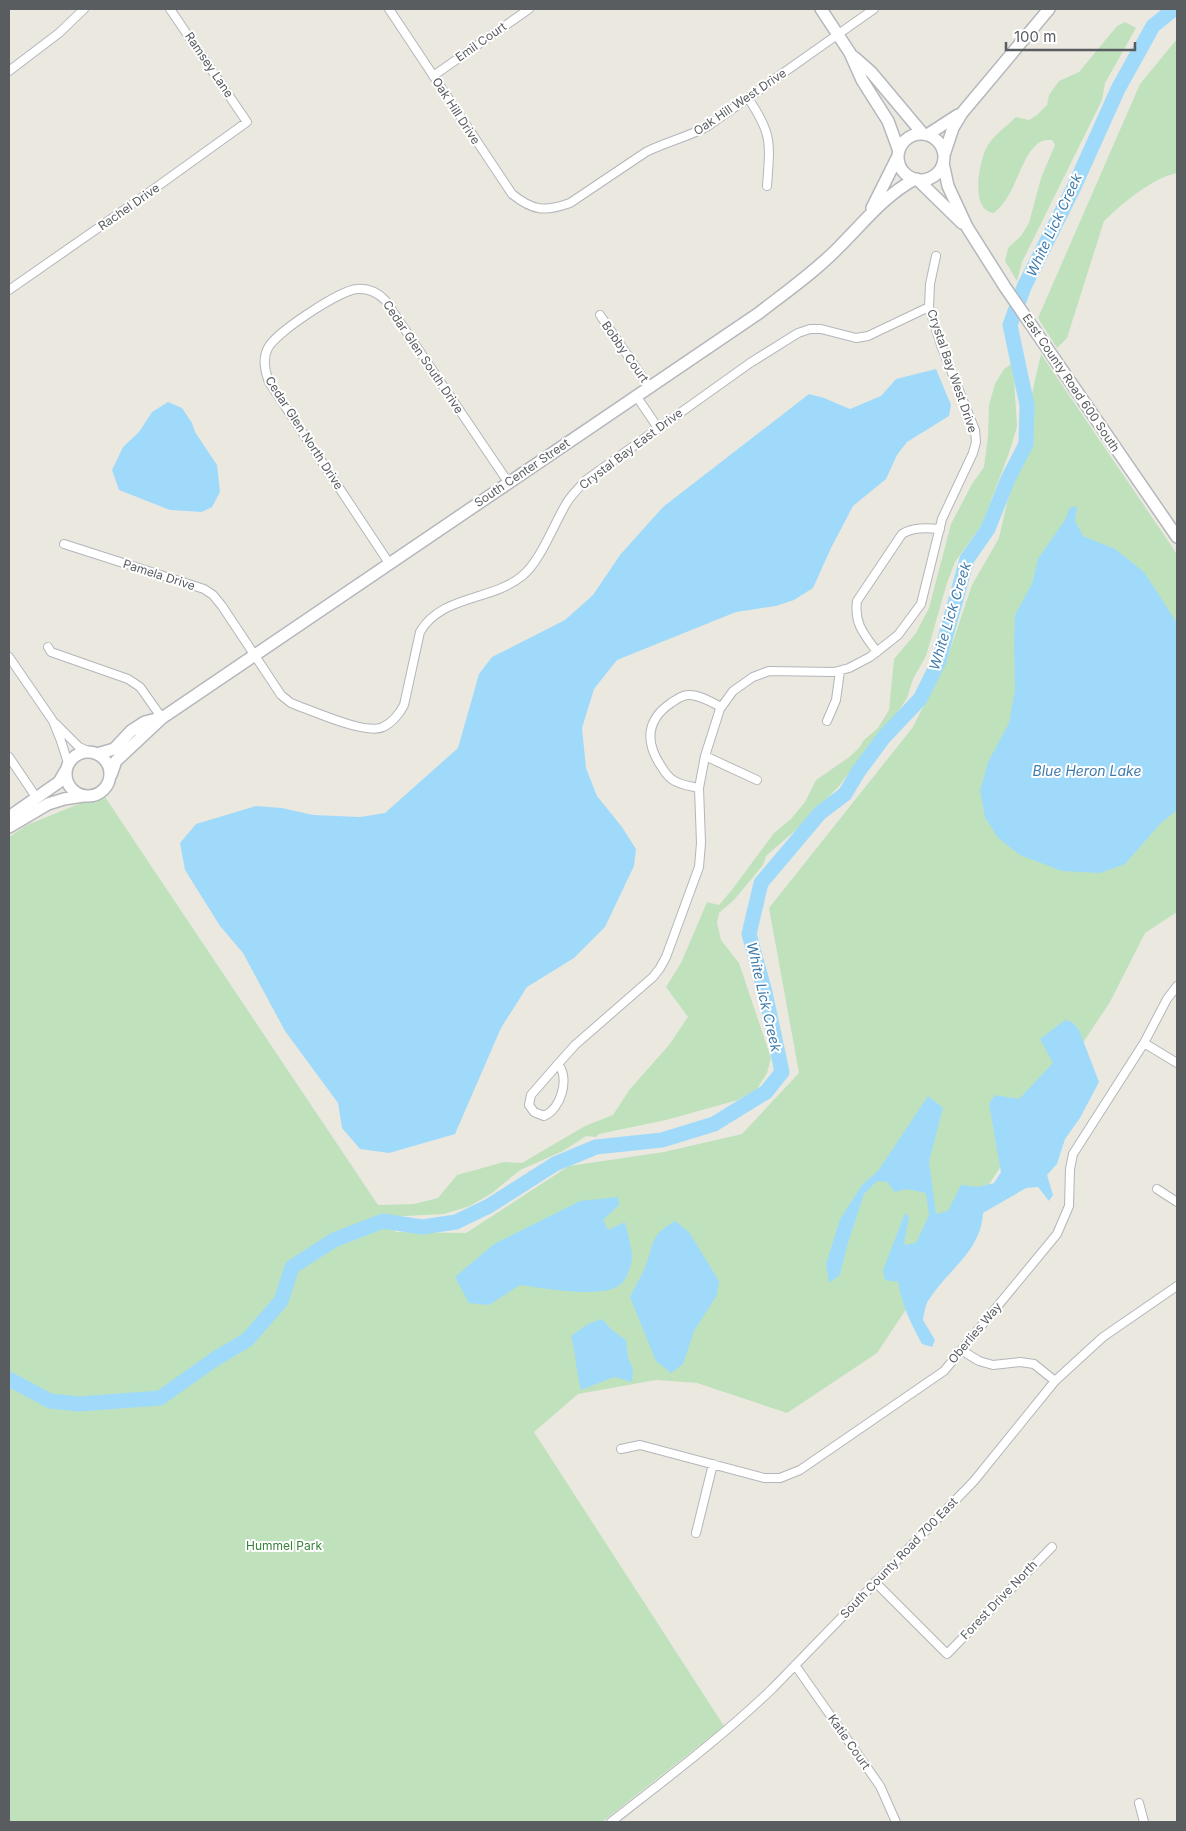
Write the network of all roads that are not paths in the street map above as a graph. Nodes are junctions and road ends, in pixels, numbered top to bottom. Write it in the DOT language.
graph roads {
  1 [pos="84,9"];
  2 [pos="170,9"];
  3 [pos="388,9"];
  4 [pos="529,9"];
  5 [pos="821,9"];
  6 [pos="874,9"];
  7 [pos="1049,9"];
  8 [pos="838,35"];
  9 [pos="850,53"];
  10 [pos="9,71"];
  11 [pos="433,76"];
  12 [pos="748,98"];
  13 [pos="962,113"];
  14 [pos="247,122"];
  15 [pos="925,135"];
  16 [pos="899,153"];
  17 [pos="943,159"];
  18 [pos="916,179"];
  19 [pos="767,186"];
  20 [pos="531,206"];
  21 [pos="870,214"];
  22 [pos="967,228"];
  23 [pos="936,256"];
  24 [pos="9,290"];
  25 [pos="929,307"];
  26 [pos="312,312"];
  27 [pos="600,315"];
  28 [pos="650,388"];
  29 [pos="637,397"];
  30 [pos="658,428"];
  31 [pos="508,482"];
  32 [pos="940,529"];
  33 [pos="1177,537"];
  34 [pos="64,544"];
  35 [pos="389,563"];
  36 [pos="48,647"];
  37 [pos="877,652"];
  38 [pos="254,655"];
  39 [pos="9,657"];
  40 [pos="840,671"];
  41 [pos="721,707"];
  42 [pos="162,718"];
  43 [pos="827,721"];
  44 [pos="53,722"];
  45 [pos="94,753"];
  46 [pos="705,756"];
  47 [pos="9,757"];
  48 [pos="67,767"];
  49 [pos="110,775"];
  50 [pos="758,780"];
  51 [pos="699,788"];
  52 [pos="83,796"];
  53 [pos="36,797"];
  54 [pos="9,817"];
  55 [pos="9,827"];
  56 [pos="1177,986"];
  57 [pos="1144,1044"];
  58 [pos="1177,1063"];
  59 [pos="558,1064"];
  60 [pos="1157,1189"];
  61 [pos="1177,1202"];
  62 [pos="1177,1286"];
  63 [pos="961,1350"];
  64 [pos="1055,1381"];
  65 [pos="621,1449"];
  66 [pos="713,1464"];
  67 [pos="696,1533"];
  68 [pos="1052,1546"];
  69 [pos="875,1582"];
  70 [pos="795,1665"];
  71 [pos="1139,1803"];
  72 [pos="610,1822"];
  73 [pos="896,1822"];
  74 [pos="1144,1822"];
  1 -- 10 [label="street"];
  2 -- 14 [label="street, Ramsey Lane"];
  3 -- 11 [label="street, Oak Hill Drive"];
  4 -- 11 [label="street, Emil Court"];
  5 -- 8 [label="main road"];
  6 -- 8 [label="street, Oak Hill West Drive"];
  7 -- 13 [label="main road"];
  8 -- 9 [label="main road"];
  8 -- 12 [label="street, Oak Hill West Drive"];
  9 -- 15 [label="main road"];
  9 -- 16 [label="main road"];
  11 -- 20 [label="street, Oak Hill Drive"];
  12 -- 19 [label="street"];
  12 -- 20 [label="street, Oak Hill West Drive"];
  13 -- 15 [label="main road"];
  13 -- 17 [label="main road"];
  14 -- 24 [label="street, Rachel Drive"];
  15 -- 16 [label="main road"];
  15 -- 17 [label="main road"];
  16 -- 18 [label="main road"];
  16 -- 21 [label="main road, South Center Street"];
  17 -- 18 [label="main road"];
  17 -- 22 [label="main road, East County Road 600 South"];
  18 -- 21 [label="main road, South Center Street"];
  18 -- 22 [label="main road, East County Road 600 South"];
  21 -- 28 [label="main road, South Center Street"];
  22 -- 33 [label="main road, East County Road 600 South"];
  23 -- 25 [label="street, Crystal Bay West Drive"];
  25 -- 30 [label="street, Crystal Bay East Drive"];
  25 -- 32 [label="street, Crystal Bay West Drive"];
  26 -- 31 [label="street, Cedar Glen South Drive"];
  26 -- 35 [label="street, Cedar Glen North Drive"];
  27 -- 28 [label="street, Bobby Court"];
  28 -- 29 [label="main road, South Center Street"];
  29 -- 30 [label="street"];
  29 -- 31 [label="main road, South Center Street"];
  30 -- 38 [label="street, Crystal Bay East Drive"];
  31 -- 35 [label="main road, South Center Street"];
  32 -- 37 [label="street, Crystal Bay West Drive"];
  32 -- 37 [label="street"];
  34 -- 38 [label="street, Pamela Drive"];
  35 -- 38 [label="main road, South Center Street"];
  36 -- 42 [label="street"];
  37 -- 40 [label="street, Crystal Bay West Drive"];
  38 -- 42 [label="main road, South Center Street"];
  39 -- 44 [label="street"];
  40 -- 41 [label="street, Crystal Bay West Drive"];
  40 -- 43 [label="street"];
  41 -- 46 [label="street, Crystal Bay West Drive"];
  41 -- 51 [label="street"];
  42 -- 45 [label="main road, South Center Street"];
  42 -- 49 [label="main road, South Center Street"];
  44 -- 45 [label="street"];
  44 -- 48 [label="street"];
  45 -- 48 [label="main road"];
  45 -- 49 [label="main road"];
  46 -- 50 [label="street"];
  46 -- 51 [label="street, Crystal Bay West Drive"];
  47 -- 53 [label="street"];
  48 -- 52 [label="main road"];
  48 -- 53 [label="main road"];
  49 -- 52 [label="main road"];
  51 -- 59 [label="street, Crystal Bay West Drive"];
  52 -- 55 [label="main road"];
  53 -- 54 [label="main road"];
  56 -- 57 [label="street, Oberlies Way"];
  57 -- 58 [label="street"];
  57 -- 63 [label="street, Oberlies Way"];
  59 -- 59 [label="street, Crystal Bay West Drive"];
  60 -- 61 [label="street"];
  62 -- 64 [label="street, South County Road 700 East"];
  63 -- 64 [label="street"];
  63 -- 66 [label="street, Oberlies Way"];
  64 -- 69 [label="street, South County Road 700 East"];
  65 -- 66 [label="street, Oberlies Way"];
  66 -- 67 [label="street"];
  68 -- 69 [label="street, Forest Drive North"];
  69 -- 70 [label="street, South County Road 700 East"];
  70 -- 72 [label="street, South County Road 700 East"];
  70 -- 73 [label="street, Katie Court"];
  71 -- 74 [label="street"];
}
